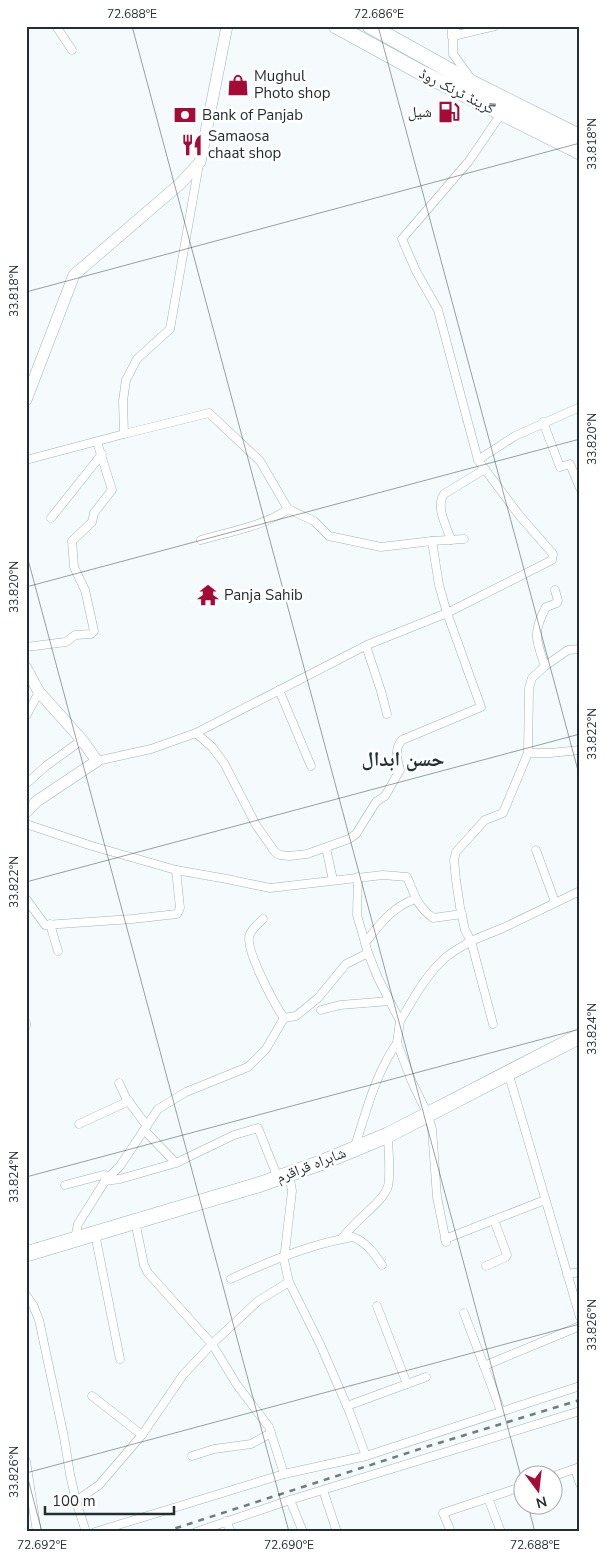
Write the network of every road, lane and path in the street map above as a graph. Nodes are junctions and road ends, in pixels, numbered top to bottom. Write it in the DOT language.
graph roads {
  1 [pos="56,26"];
  2 [pos="228,26"];
  3 [pos="336,26"];
  4 [pos="370,26"];
  5 [pos="495,26"];
  6 [pos="453,31"];
  7 [pos="72,50"];
  8 [pos="453,54"];
  9 [pos="432,62"];
  10 [pos="474,84"];
  11 [pos="502,114"];
  12 [pos="580,136"];
  13 [pos="580,152"];
  14 [pos="200,162"];
  15 [pos="26,400"];
  16 [pos="580,407"];
  17 [pos="543,422"];
  18 [pos="124,434"];
  19 [pos="97,442"];
  20 [pos="102,454"];
  21 [pos="26,460"];
  22 [pos="478,460"];
  23 [pos="485,469"];
  24 [pos="580,488"];
  25 [pos="288,509"];
  26 [pos="51,518"];
  27 [pos="464,539"];
  28 [pos="201,540"];
  29 [pos="452,540"];
  30 [pos="432,541"];
  31 [pos="555,590"];
  32 [pos="447,613"];
  33 [pos="366,646"];
  34 [pos="26,647"];
  35 [pos="580,649"];
  36 [pos="545,666"];
  37 [pos="26,668"];
  38 [pos="280,690"];
  39 [pos="39,692"];
  40 [pos="387,714"];
  41 [pos="26,716"];
  42 [pos="196,733"];
  43 [pos="82,740"];
  44 [pos="579,751"];
  45 [pos="528,753"];
  46 [pos="97,761"];
  47 [pos="311,766"];
  48 [pos="26,784"];
  49 [pos="26,812"];
  50 [pos="26,824"];
  51 [pos="326,848"];
  52 [pos="536,850"];
  53 [pos="176,870"];
  54 [pos="358,877"];
  55 [pos="334,880"];
  56 [pos="580,891"];
  57 [pos="415,899"];
  58 [pos="27,900"];
  59 [pos="555,902"];
  60 [pos="462,914"];
  61 [pos="263,919"];
  62 [pos="50,924"];
  63 [pos="471,941"];
  64 [pos="365,943"];
  65 [pos="58,951"];
  66 [pos="368,953"];
  67 [pos="390,1001"];
  68 [pos="321,1010"];
  69 [pos="284,1018"];
  70 [pos="400,1021"];
  71 [pos="493,1024"];
  72 [pos="580,1036"];
  73 [pos="397,1043"];
  74 [pos="508,1072"];
  75 [pos="119,1083"];
  76 [pos="129,1101"];
  77 [pos="428,1115"];
  78 [pos="79,1124"];
  79 [pos="146,1128"];
  80 [pos="388,1135"];
  81 [pos="354,1149"];
  82 [pos="176,1163"];
  83 [pos="284,1176"];
  84 [pos="108,1178"];
  85 [pos="65,1185"];
  86 [pos="545,1200"];
  87 [pos="494,1220"];
  88 [pos="135,1221"];
  89 [pos="95,1234"];
  90 [pos="75,1239"];
  91 [pos="342,1239"];
  92 [pos="26,1254"];
  93 [pos="285,1256"];
  94 [pos="382,1265"];
  95 [pos="486,1266"];
  96 [pos="580,1272"];
  97 [pos="567,1274"];
  98 [pos="230,1279"];
  99 [pos="289,1282"];
  100 [pos="26,1295"];
  101 [pos="377,1306"];
  102 [pos="464,1313"];
  103 [pos="580,1317"];
  104 [pos="580,1326"];
  105 [pos="212,1344"];
  106 [pos="120,1359"];
  107 [pos="484,1366"];
  108 [pos="426,1377"];
  109 [pos="408,1384"];
  110 [pos="580,1386"];
  111 [pos="92,1396"];
  112 [pos="347,1406"];
  113 [pos="502,1411"];
  114 [pos="580,1412"];
  115 [pos="271,1433"];
  116 [pos="142,1435"];
  117 [pos="192,1456"];
  118 [pos="366,1456"];
  119 [pos="26,1461"];
  120 [pos="577,1468"];
  121 [pos="564,1473"];
  122 [pos="284,1474"];
  123 [pos="580,1484"];
  124 [pos="514,1489"];
  125 [pos="323,1490"];
  126 [pos="488,1498"];
  127 [pos="290,1500"];
  128 [pos="76,1501"];
  129 [pos="226,1521"];
  130 [pos="37,1532"];
  131 [pos="86,1532"];
  132 [pos="95,1532"];
  133 [pos="196,1532"];
  134 [pos="231,1532"];
  135 [pos="303,1532"];
  136 [pos="337,1532"];
  137 [pos="451,1532"];
  138 [pos="501,1532"];
  1 -- 7 [label="street"];
  2 -- 14 [label="main road"];
  3 -- 11 [label="highway, گرینڈ ٹرنک روڈ"];
  4 -- 9 [label="highway, گرینڈ ٹرنک روڈ"];
  5 -- 6 [label="street"];
  6 -- 8 [label="street"];
  8 -- 9 [label="street"];
  8 -- 10 [label="street"];
  9 -- 10 [label="highway, گرینڈ ٹرنک روڈ"];
  10 -- 12 [label="highway, گرینڈ ٹرنک روڈ"];
  11 -- 13 [label="highway, گرینڈ ٹرنک روڈ"];
  11 -- 22 [label="street"];
  14 -- 15 [label="main road"];
  14 -- 18 [label="street"];
  16 -- 17 [label="street"];
  17 -- 22 [label="street"];
  17 -- 24 [label="street"];
  18 -- 19 [label="street"];
  18 -- 25 [label="street"];
  19 -- 20 [label="street"];
  19 -- 21 [label="street"];
  20 -- 26 [label="street"];
  20 -- 34 [label="street"];
  22 -- 23 [label="street"];
  23 -- 29 [label="street"];
  23 -- 32 [label="street"];
  25 -- 28 [label="street"];
  25 -- 30 [label="street"];
  27 -- 29 [label="street"];
  29 -- 30 [label="street"];
  30 -- 32 [label="street"];
  31 -- 36 [label="street"];
  32 -- 33 [label="street"];
  32 -- 51 [label="street"];
  33 -- 38 [label="street"];
  33 -- 40 [label="street"];
  35 -- 36 [label="street"];
  36 -- 45 [label="street"];
  37 -- 39 [label="main road"];
  38 -- 42 [label="street"];
  38 -- 47 [label="street"];
  39 -- 41 [label="street"];
  39 -- 43 [label="main road"];
  42 -- 46 [label="street"];
  42 -- 51 [label="street"];
  43 -- 46 [label="main road"];
  43 -- 48 [label="street"];
  44 -- 45 [label="street"];
  45 -- 60 [label="street"];
  46 -- 49 [label="main road"];
  50 -- 53 [label="street"];
  51 -- 55 [label="street"];
  52 -- 59 [label="street"];
  53 -- 55 [label="street"];
  53 -- 62 [label="street"];
  54 -- 55 [label="street"];
  54 -- 57 [label="street"];
  54 -- 64 [label="street"];
  56 -- 59 [label="street"];
  57 -- 60 [label="street"];
  57 -- 64 [label="street"];
  58 -- 62 [label="street"];
  59 -- 63 [label="street"];
  60 -- 63 [label="street"];
  61 -- 69 [label="street"];
  62 -- 65 [label="street"];
  63 -- 70 [label="street"];
  63 -- 71 [label="street"];
  64 -- 66 [label="street"];
  66 -- 67 [label="street"];
  66 -- 69 [label="street"];
  67 -- 68 [label="street"];
  67 -- 70 [label="street"];
  69 -- 79 [label="street"];
  70 -- 73 [label="street"];
  72 -- 74 [label="highway, شاہراہ قراقرم"];
  73 -- 77 [label="street"];
  73 -- 81 [label="street"];
  74 -- 77 [label="highway, شاہراہ قراقرم"];
  74 -- 86 [label="street"];
  75 -- 76 [label="street"];
  76 -- 78 [label="street"];
  76 -- 79 [label="street"];
  77 -- 80 [label="highway, شاہراہ قراقرم"];
  77 -- 87 [label="street"];
  79 -- 82 [label="street"];
  79 -- 84 [label="street"];
  80 -- 81 [label="highway, شاہراہ قراقرم"];
  80 -- 91 [label="street"];
  81 -- 83 [label="highway, شاہراہ قراقرم"];
  82 -- 83 [label="street"];
  82 -- 84 [label="street"];
  83 -- 88 [label="highway, شاہراہ قراقرم"];
  83 -- 93 [label="street"];
  84 -- 85 [label="street"];
  84 -- 90 [label="street"];
  86 -- 87 [label="street"];
  86 -- 97 [label="street"];
  87 -- 95 [label="street"];
  88 -- 89 [label="highway, شاہراہ قراقرم"];
  88 -- 105 [label="street"];
  89 -- 90 [label="highway, شاہراہ قراقرم"];
  89 -- 106 [label="street"];
  90 -- 92 [label="highway, شاہراہ قراقرم"];
  91 -- 93 [label="street"];
  91 -- 94 [label="street"];
  93 -- 98 [label="street"];
  93 -- 99 [label="street"];
  96 -- 97 [label="street"];
  97 -- 103 [label="street"];
  99 -- 105 [label="street"];
  99 -- 112 [label="street"];
  100 -- 128 [label="street"];
  101 -- 109 [label="street"];
  102 -- 107 [label="street"];
  104 -- 107 [label="street"];
  105 -- 115 [label="street"];
  105 -- 116 [label="street"];
  107 -- 113 [label="street"];
  108 -- 109 [label="street"];
  109 -- 112 [label="street"];
  110 -- 113 [label="street"];
  111 -- 116 [label="street"];
  112 -- 118 [label="street"];
  113 -- 118 [label="street"];
  114 -- 125 [label="street"];
  115 -- 117 [label="street"];
  115 -- 122 [label="street"];
  116 -- 128 [label="street"];
  118 -- 122 [label="street"];
  119 -- 130 [label="street"];
  120 -- 121 [label="street"];
  120 -- 123 [label="street"];
  122 -- 132 [label="street"];
  124 -- 126 [label="street"];
  125 -- 127 [label="street"];
  125 -- 136 [label="street"];
  126 -- 137 [label="street"];
  126 -- 138 [label="street"];
  127 -- 129 [label="street"];
  127 -- 135 [label="street"];
  128 -- 131 [label="street"];
  129 -- 133 [label="street"];
  129 -- 134 [label="street"];
}
